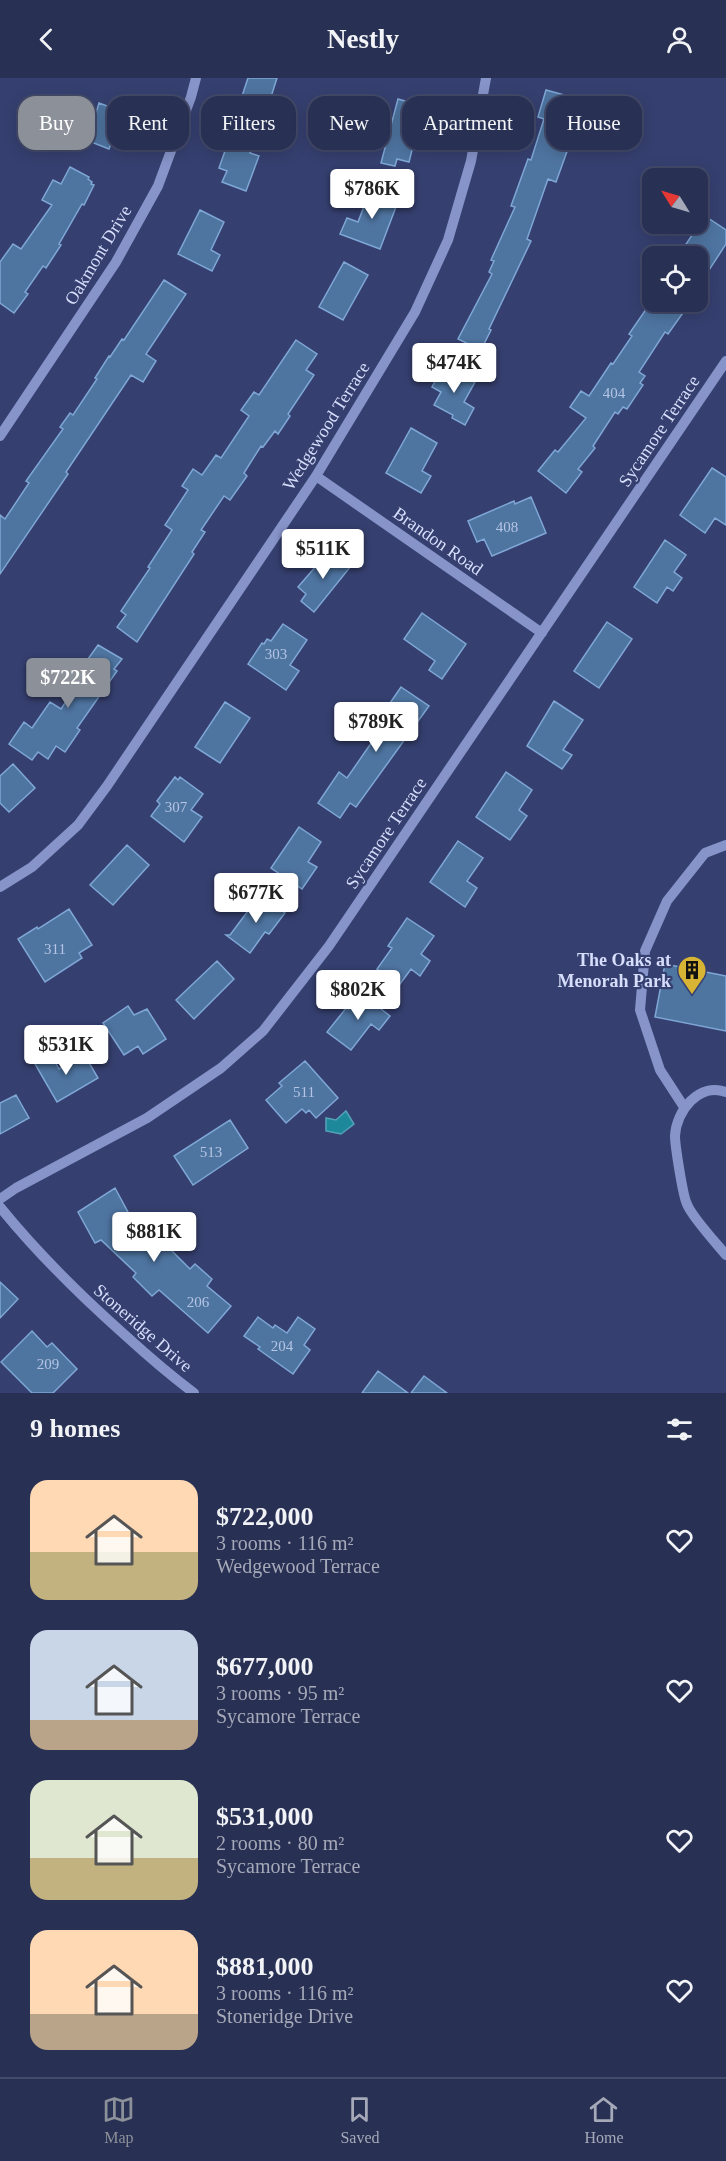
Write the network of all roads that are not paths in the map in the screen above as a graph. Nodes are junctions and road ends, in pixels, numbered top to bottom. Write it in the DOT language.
graph roads {
  1 [pos="196,78"];
  2 [pos="486,78"];
  3 [pos="726,362"];
  4 [pos="0,436"];
  5 [pos="316,476"];
  6 [pos="542,633"];
  7 [pos="726,845"];
  8 [pos="0,887"];
  9 [pos="726,1092"];
  10 [pos="684,1107"];
  11 [pos="0,1199"];
  12 [pos="0,1207"];
  13 [pos="726,1255"];
  14 [pos="194,1393"];
  1 -- 4 [label="street, Oakmont Drive"];
  2 -- 5 [label="street, Wedgewood Terrace"];
  3 -- 6 [label="street, Sycamore Terrace"];
  5 -- 6 [label="street, Brandon Road"];
  5 -- 8 [label="street, Wedgewood Terrace"];
  6 -- 11 [label="street, Sycamore Terrace"];
  7 -- 10 [label="street"];
  9 -- 10 [label="street"];
  10 -- 13 [label="street"];
  12 -- 14 [label="street, Stoneridge Drive"];
}
